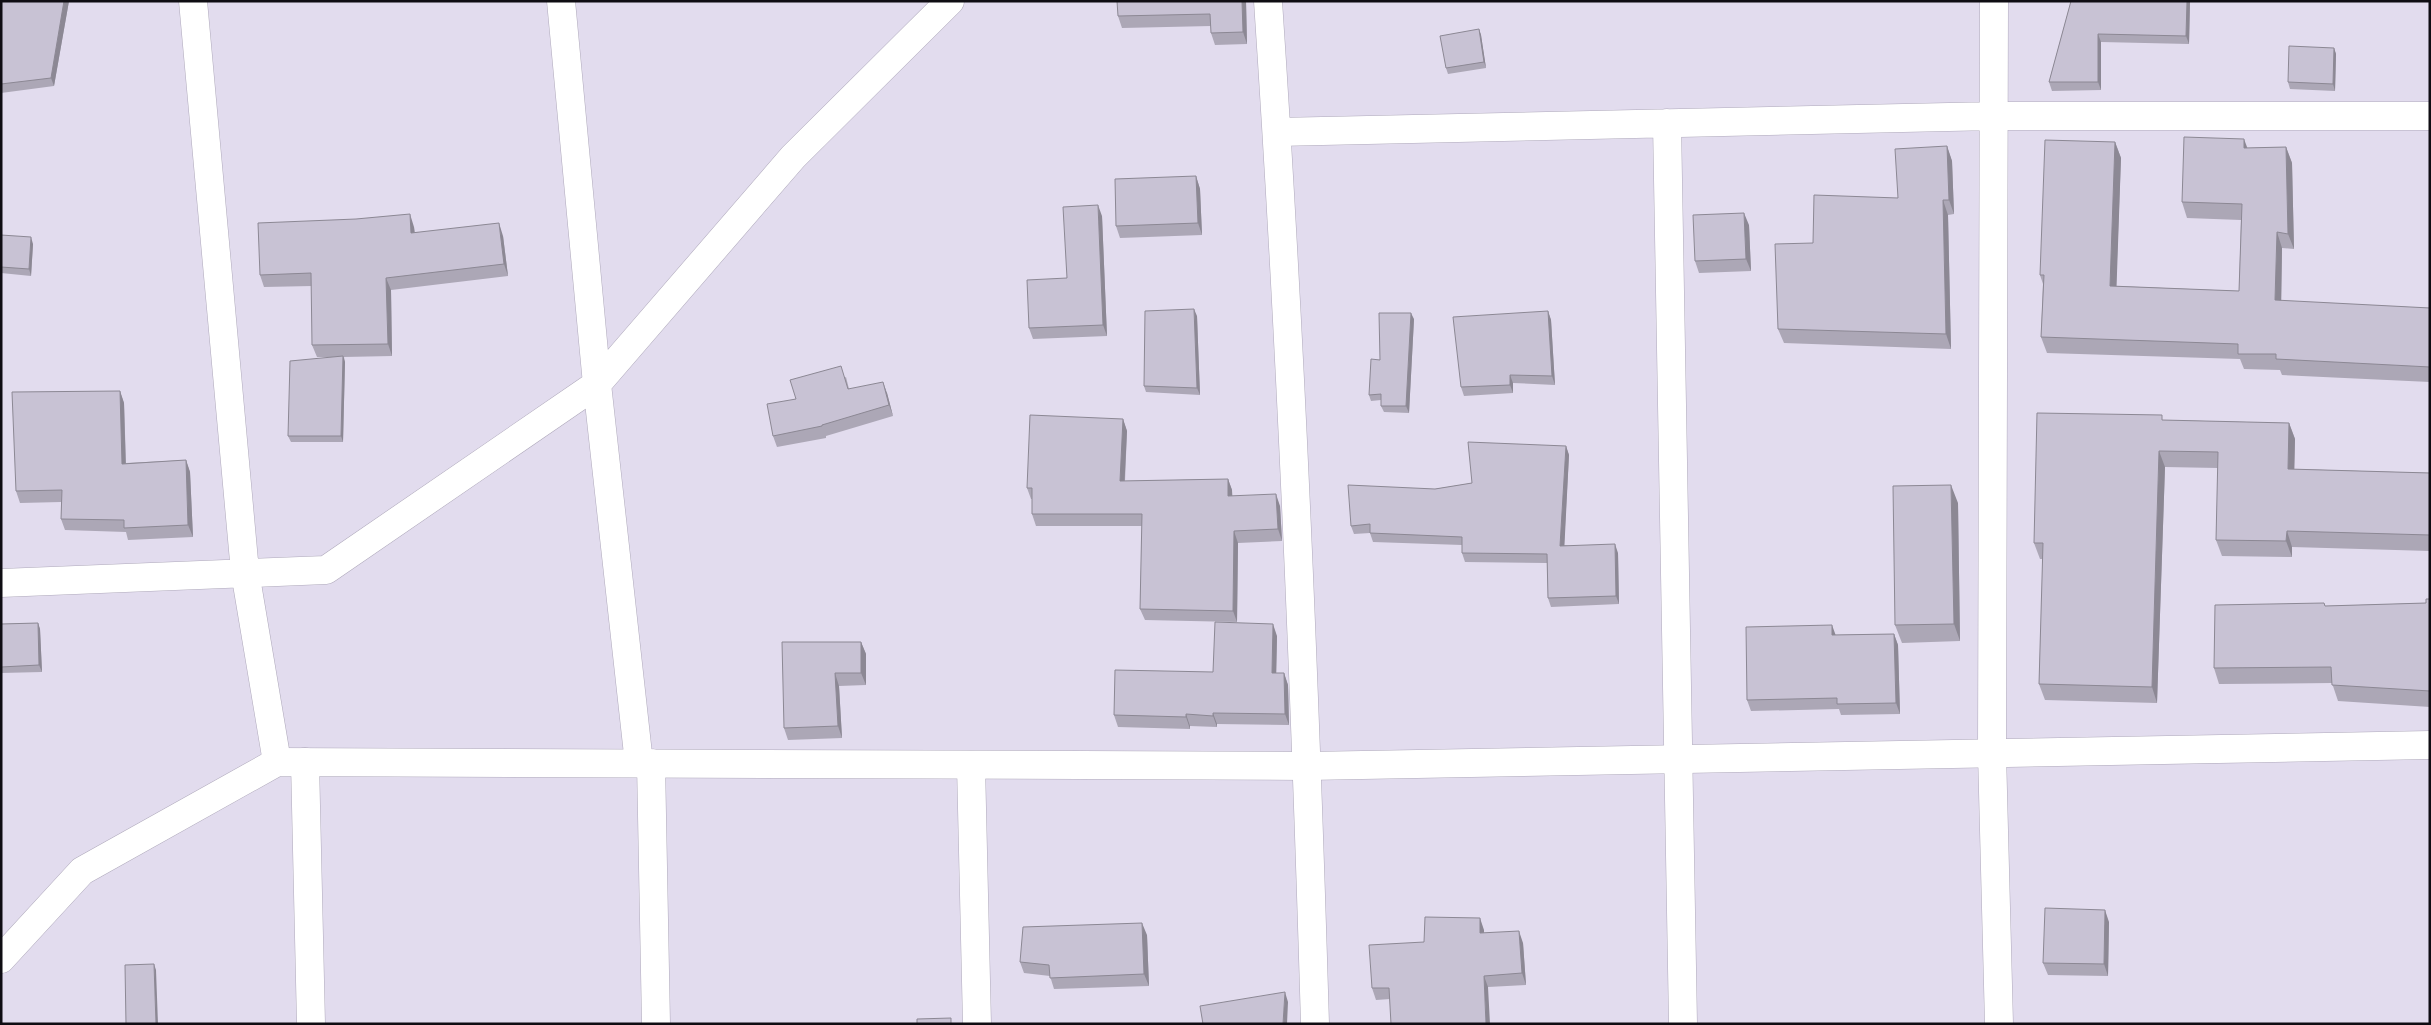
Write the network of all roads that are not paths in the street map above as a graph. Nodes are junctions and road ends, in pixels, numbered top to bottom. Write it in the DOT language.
graph roads {
  1 [pos="193,1"];
  2 [pos="561,1"];
  3 [pos="950,1"];
  4 [pos="1268,1"];
  5 [pos="1994,1"];
  6 [pos="1994,116"];
  7 [pos="2430,116"];
  8 [pos="1667,123"];
  9 [pos="1277,132"];
  10 [pos="597,384"];
  11 [pos="245,572"];
  12 [pos="1,583"];
  13 [pos="2430,745"];
  14 [pos="1992,753"];
  15 [pos="1678,759"];
  16 [pos="277,762"];
  17 [pos="305,762"];
  18 [pos="645,764"];
  19 [pos="971,765"];
  20 [pos="1308,766"];
  21 [pos="1,959"];
  22 [pos="311,1024"];
  23 [pos="656,1024"];
  24 [pos="977,1024"];
  25 [pos="1316,1024"];
  26 [pos="1683,1024"];
  27 [pos="1999,1024"];
  1 -- 11 [label="street"];
  2 -- 10 [label="street"];
  3 -- 10 [label="street"];
  4 -- 9 [label="street"];
  5 -- 6 [label="street"];
  6 -- 7 [label="street"];
  6 -- 8 [label="street"];
  6 -- 14 [label="street"];
  8 -- 9 [label="street"];
  8 -- 15 [label="street"];
  9 -- 20 [label="street"];
  10 -- 11 [label="street"];
  10 -- 18 [label="street"];
  11 -- 12 [label="street"];
  11 -- 16 [label="street"];
  13 -- 14 [label="street"];
  14 -- 15 [label="street"];
  14 -- 27 [label="street"];
  15 -- 20 [label="street"];
  15 -- 26 [label="street"];
  16 -- 17 [label="street"];
  16 -- 21 [label="street"];
  17 -- 18 [label="street"];
  17 -- 22 [label="street"];
  18 -- 19 [label="street"];
  18 -- 23 [label="street"];
  19 -- 20 [label="street"];
  19 -- 24 [label="street"];
  20 -- 25 [label="street"];
}
